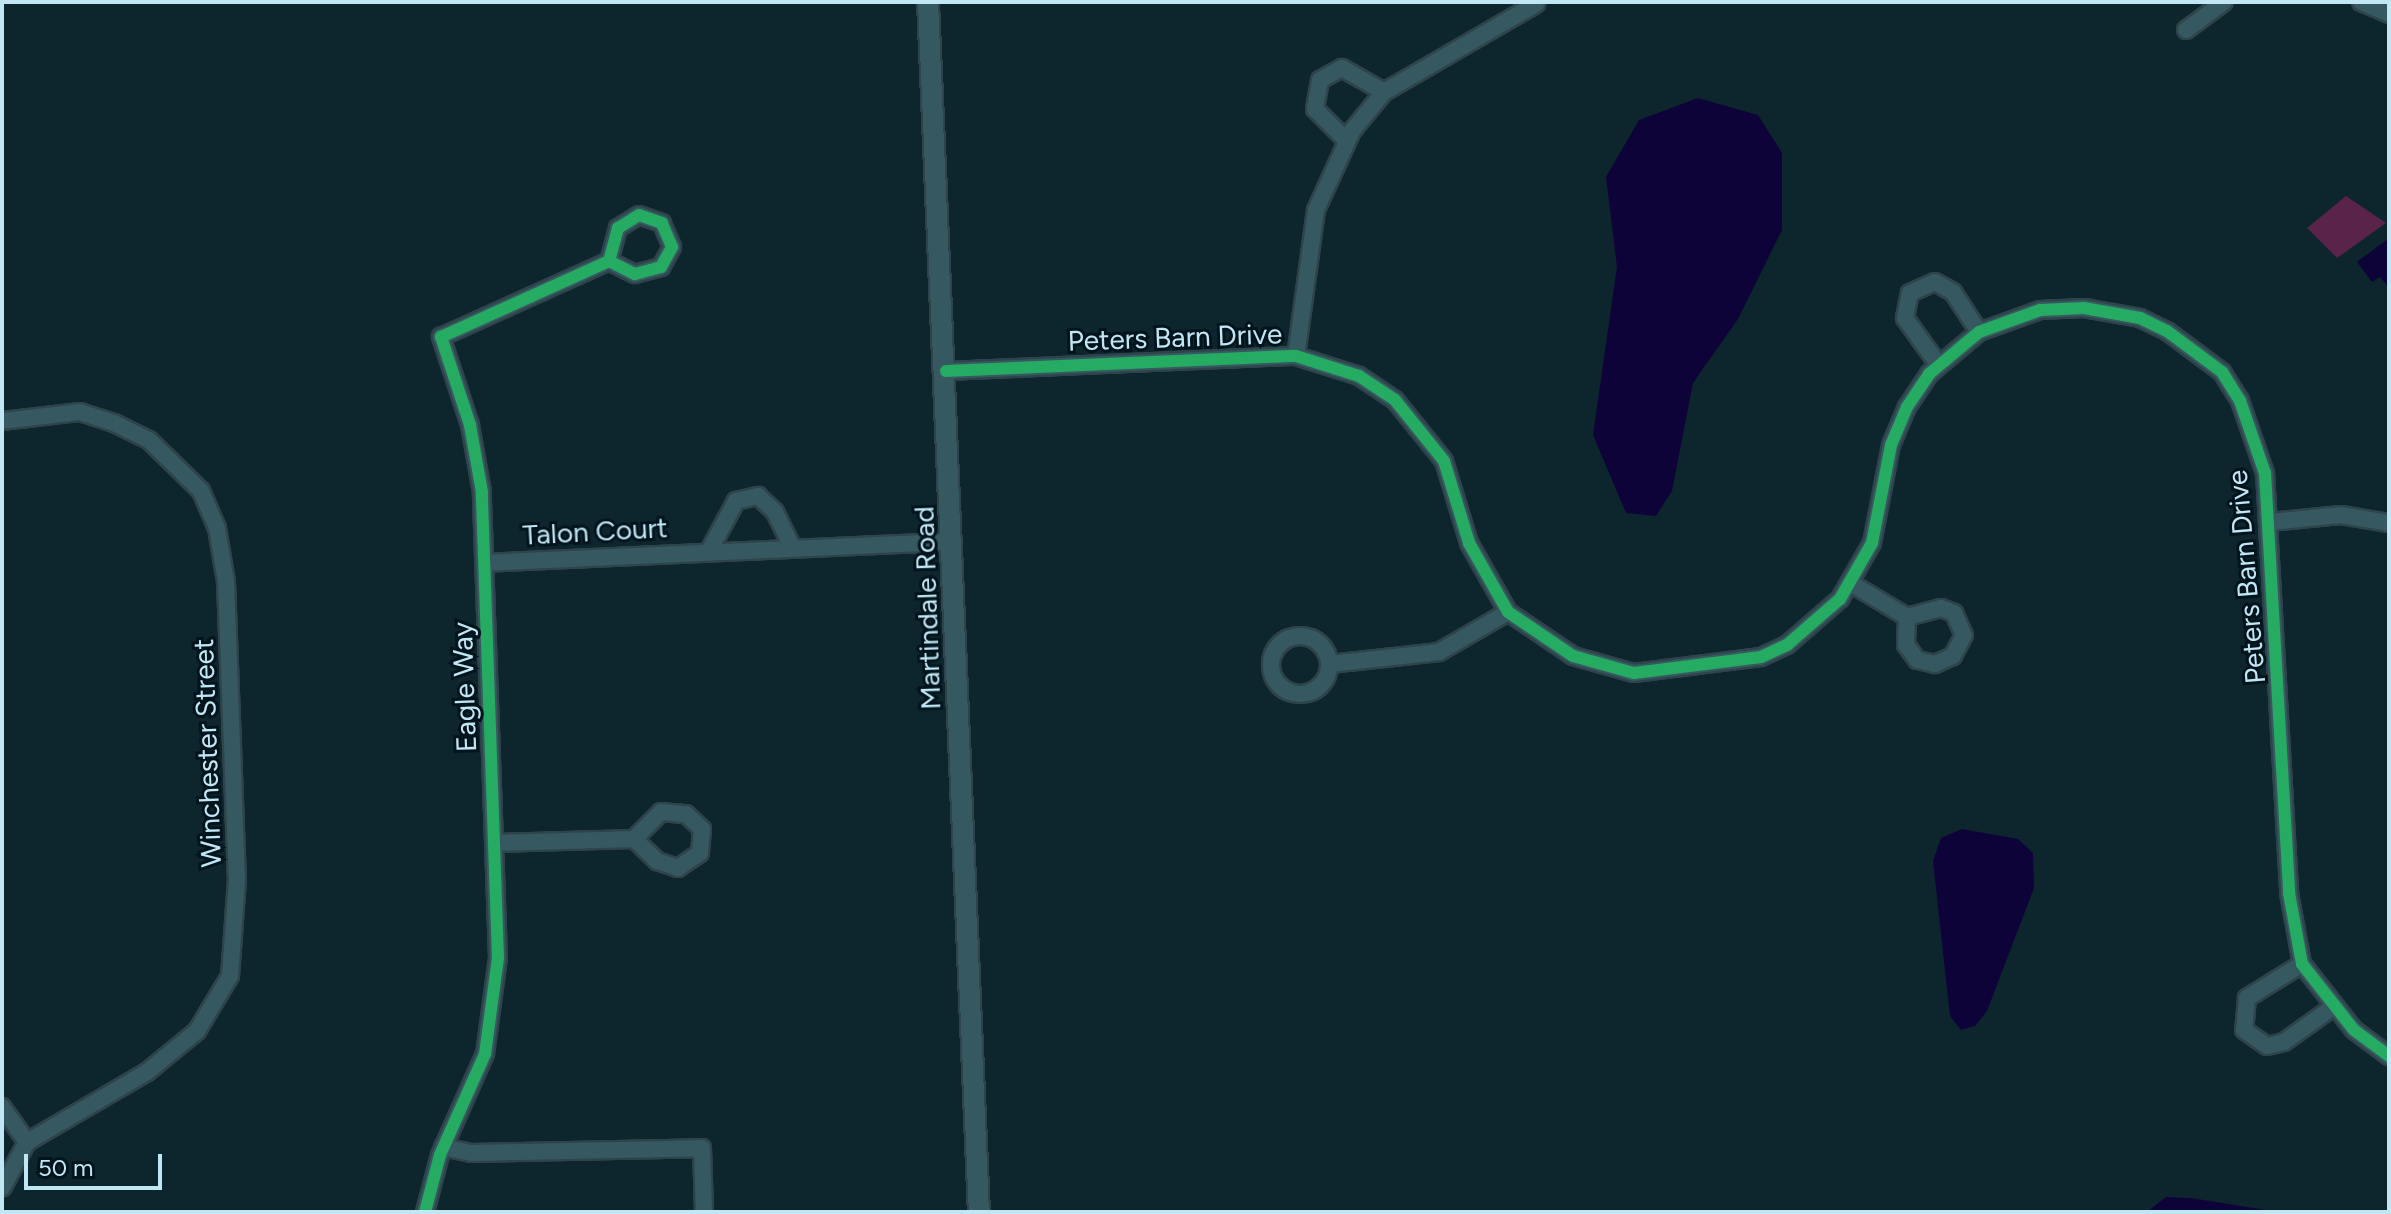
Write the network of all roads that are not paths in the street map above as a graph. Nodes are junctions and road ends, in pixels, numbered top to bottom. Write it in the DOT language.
graph roads {
  1 [pos="928,2"];
  2 [pos="2224,2"];
  3 [pos="2361,2"];
  4 [pos="1536,4"];
  5 [pos="2389,14"];
  6 [pos="2186,30"];
  7 [pos="1384,92"];
  8 [pos="1346,140"];
  9 [pos="609,261"];
  10 [pos="1979,332"];
  11 [pos="1296,356"];
  12 [pos="1938,364"];
  13 [pos="946,371"];
  14 [pos="2,421"];
  15 [pos="2270,522"];
  16 [pos="2389,523"];
  17 [pos="953,542"];
  18 [pos="792,547"];
  19 [pos="709,551"];
  20 [pos="484,563"];
  21 [pos="1852,584"];
  22 [pos="1508,612"];
  23 [pos="1907,617"];
  24 [pos="1330,664"];
  25 [pos="634,839"];
  26 [pos="495,843"];
  27 [pos="2302,964"];
  28 [pos="2333,1007"];
  29 [pos="2389,1056"];
  30 [pos="2,1107"];
  31 [pos="27,1142"];
  32 [pos="443,1147"];
  33 [pos="2,1188"];
  34 [pos="425,1212"];
  35 [pos="704,1212"];
  36 [pos="979,1212"];
  1 -- 13 [label="street, Martindale Road"];
  2 -- 6 [label="street"];
  3 -- 5 [label="street"];
  4 -- 7 [label="street"];
  7 -- 8 [label="street"];
  7 -- 8 [label="street"];
  8 -- 11 [label="street"];
  9 -- 20 [label="street, Eagle Way"];
  10 -- 12 [label="street, Peters Barn Drive"];
  10 -- 12 [label="street"];
  10 -- 15 [label="street, Peters Barn Drive"];
  11 -- 13 [label="street, Peters Barn Drive"];
  11 -- 22 [label="street, Peters Barn Drive"];
  12 -- 21 [label="street, Peters Barn Drive"];
  13 -- 17 [label="street, Martindale Road"];
  14 -- 31 [label="street, Winchester Street"];
  15 -- 16 [label="street"];
  15 -- 27 [label="street, Peters Barn Drive"];
  17 -- 18 [label="street, Talon Court"];
  17 -- 36 [label="street, Martindale Road"];
  18 -- 19 [label="street, Talon Court"];
  18 -- 19 [label="street, Talon Court"];
  19 -- 20 [label="street, Talon Court"];
  20 -- 26 [label="street, Eagle Way"];
  21 -- 22 [label="street, Peters Barn Drive"];
  21 -- 23 [label="street"];
  22 -- 24 [label="street"];
  25 -- 26 [label="street"];
  26 -- 32 [label="street, Eagle Way"];
  27 -- 28 [label="street, Peters Barn Drive"];
  27 -- 28 [label="street"];
  28 -- 29 [label="street, Peters Barn Drive"];
  30 -- 31 [label="street"];
  31 -- 33 [label="street"];
  32 -- 34 [label="street, Eagle Way"];
  32 -- 35 [label="street"];
}
